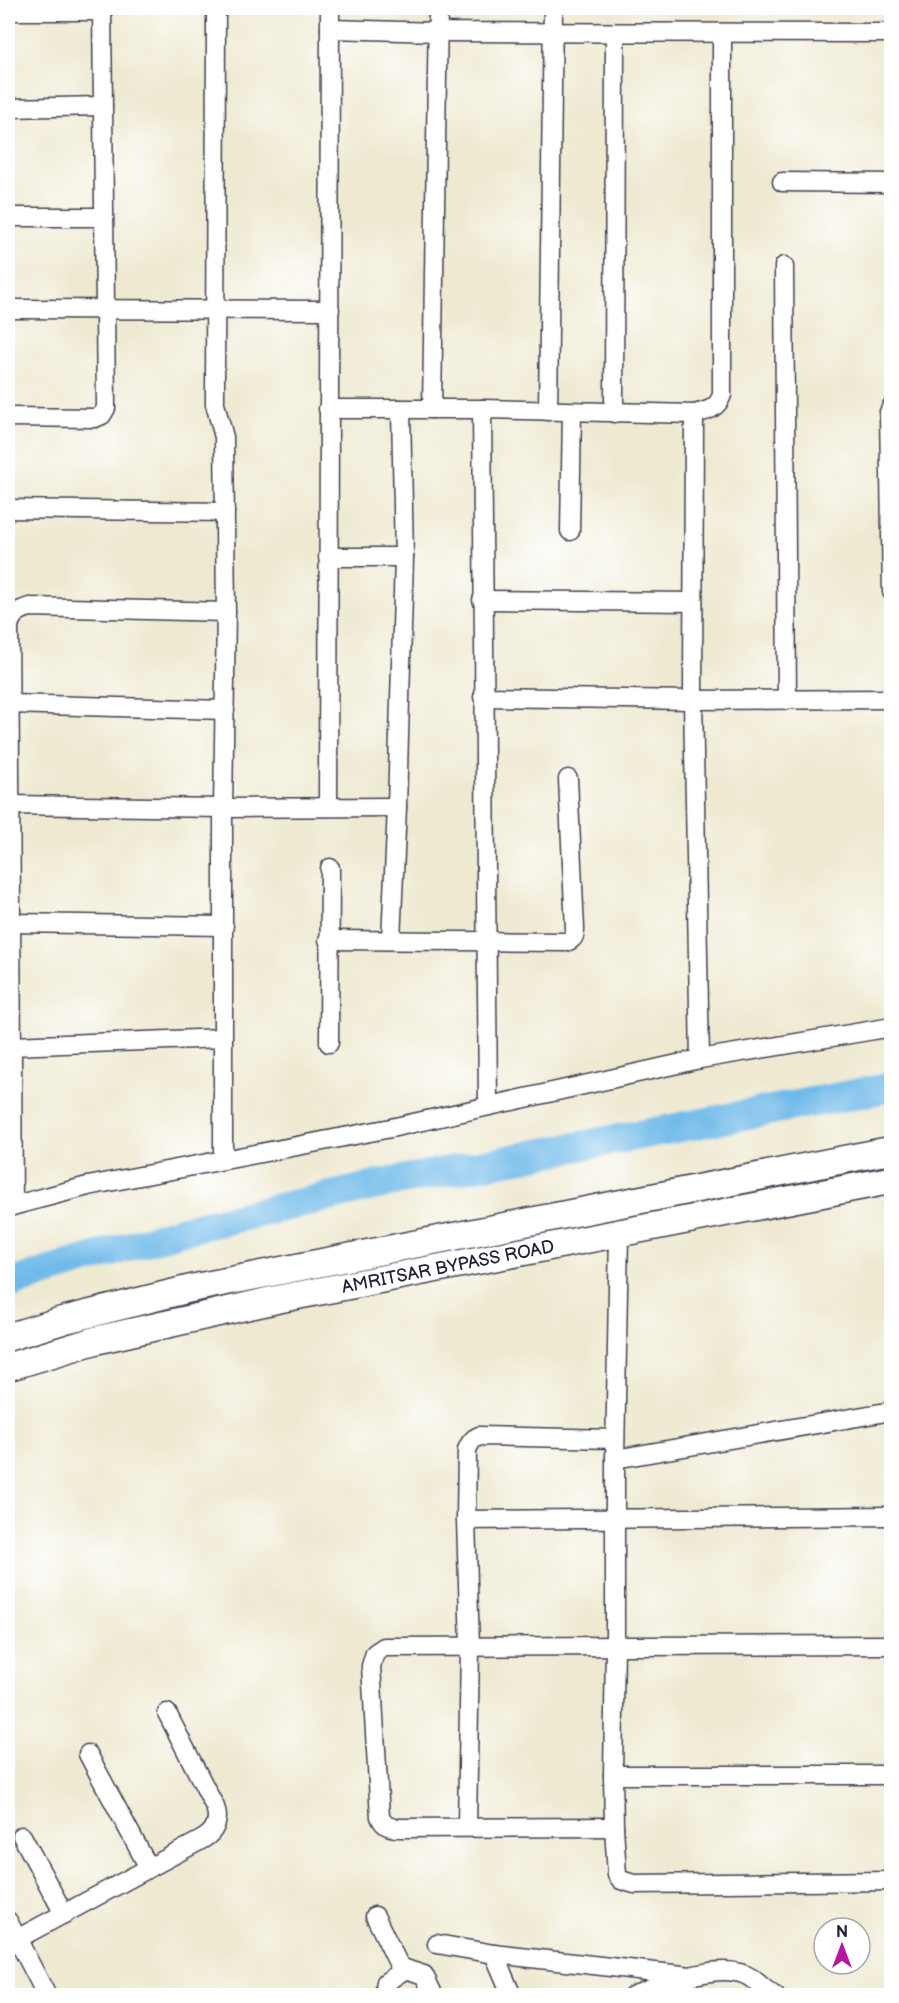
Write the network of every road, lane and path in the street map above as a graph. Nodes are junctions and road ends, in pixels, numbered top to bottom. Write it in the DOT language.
graph roads {
  1 [pos="216,8"];
  2 [pos="330,8"];
  3 [pos="438,8"];
  4 [pos="553,8"];
  5 [pos="102,9"];
  6 [pos="8,11"];
  7 [pos="330,29"];
  8 [pos="438,32"];
  9 [pos="553,32"];
  10 [pos="615,33"];
  11 [pos="891,33"];
  12 [pos="722,34"];
  13 [pos="103,106"];
  14 [pos="8,108"];
  15 [pos="782,182"];
  16 [pos="891,183"];
  17 [pos="8,217"];
  18 [pos="103,217"];
  19 [pos="784,266"];
  20 [pos="215,308"];
  21 [pos="8,309"];
  22 [pos="104,309"];
  23 [pos="330,310"];
  24 [pos="891,406"];
  25 [pos="328,409"];
  26 [pos="432,409"];
  27 [pos="401,410"];
  28 [pos="482,410"];
  29 [pos="548,411"];
  30 [pos="572,412"];
  31 [pos="614,413"];
  32 [pos="694,414"];
  33 [pos="8,417"];
  34 [pos="8,509"];
  35 [pos="225,512"];
  36 [pos="570,531"];
  37 [pos="328,557"];
  38 [pos="404,557"];
  39 [pos="891,592"];
  40 [pos="482,600"];
  41 [pos="693,603"];
  42 [pos="226,612"];
  43 [pos="483,697"];
  44 [pos="891,699"];
  45 [pos="693,700"];
  46 [pos="787,700"];
  47 [pos="9,704"];
  48 [pos="225,710"];
  49 [pos="568,779"];
  50 [pos="8,805"];
  51 [pos="328,806"];
  52 [pos="398,807"];
  53 [pos="223,808"];
  54 [pos="330,868"];
  55 [pos="9,923"];
  56 [pos="224,926"];
  57 [pos="328,940"];
  58 [pos="391,940"];
  59 [pos="485,942"];
  60 [pos="891,1027"];
  61 [pos="223,1038"];
  62 [pos="329,1043"];
  63 [pos="11,1046"];
  64 [pos="700,1059"];
  65 [pos="488,1106"];
  66 [pos="891,1150"];
  67 [pos="223,1159"];
  68 [pos="891,1180"];
  69 [pos="10,1207"];
  70 [pos="619,1233"];
  71 [pos="8,1337"];
  72 [pos="8,1367"];
  73 [pos="891,1412"];
  74 [pos="615,1439"];
  75 [pos="615,1459"];
  76 [pos="891,1516"];
  77 [pos="616,1518"];
  78 [pos="466,1520"];
  79 [pos="615,1645"];
  80 [pos="891,1645"];
  81 [pos="470,1647"];
  82 [pos="167,1713"];
  83 [pos="88,1754"];
  84 [pos="613,1774"];
  85 [pos="891,1775"];
  86 [pos="467,1827"];
  87 [pos="614,1827"];
  88 [pos="22,1836"];
  89 [pos="149,1868"];
  90 [pos="891,1881"];
  91 [pos="63,1914"];
  92 [pos="375,1916"];
  93 [pos="8,1921"];
  94 [pos="17,1939"];
  95 [pos="437,1944"];
  96 [pos="494,1954"];
  97 [pos="406,1969"];
  98 [pos="692,1976"];
  99 [pos="47,1995"];
  100 [pos="388,1995"];
  101 [pos="434,1995"];
  102 [pos="512,1995"];
  103 [pos="632,1995"];
  104 [pos="775,1995"];
  1 -- 20 [label="street"];
  2 -- 7 [label="street"];
  3 -- 8 [label="street"];
  4 -- 9 [label="street"];
  5 -- 6 [label="street"];
  5 -- 13 [label="street"];
  7 -- 8 [label="street"];
  7 -- 23 [label="street"];
  8 -- 9 [label="street"];
  8 -- 26 [label="street"];
  9 -- 10 [label="street"];
  9 -- 29 [label="street"];
  10 -- 12 [label="street"];
  10 -- 31 [label="street"];
  11 -- 12 [label="street"];
  12 -- 32 [label="street"];
  13 -- 14 [label="street"];
  13 -- 18 [label="street"];
  15 -- 16 [label="street"];
  17 -- 18 [label="street"];
  18 -- 22 [label="street"];
  19 -- 46 [label="street"];
  20 -- 22 [label="street"];
  20 -- 23 [label="street"];
  20 -- 35 [label="street"];
  21 -- 22 [label="street"];
  22 -- 33 [label="street"];
  23 -- 25 [label="street"];
  24 -- 39 [label="street"];
  25 -- 27 [label="street"];
  25 -- 37 [label="street"];
  26 -- 27 [label="street"];
  26 -- 28 [label="street"];
  27 -- 38 [label="street"];
  28 -- 29 [label="street"];
  28 -- 40 [label="street"];
  29 -- 30 [label="street"];
  30 -- 31 [label="street"];
  30 -- 36 [label="street"];
  31 -- 32 [label="street"];
  32 -- 41 [label="street"];
  34 -- 35 [label="street"];
  35 -- 42 [label="street"];
  37 -- 38 [label="street"];
  37 -- 51 [label="street"];
  38 -- 52 [label="street"];
  40 -- 41 [label="street"];
  40 -- 43 [label="street"];
  41 -- 45 [label="street"];
  42 -- 47 [label="street"];
  42 -- 48 [label="street"];
  43 -- 45 [label="street"];
  43 -- 59 [label="street"];
  44 -- 46 [label="street"];
  45 -- 46 [label="street"];
  45 -- 64 [label="street"];
  47 -- 48 [label="street"];
  47 -- 50 [label="street"];
  48 -- 53 [label="street"];
  49 -- 59 [label="street"];
  50 -- 53 [label="street"];
  50 -- 55 [label="street"];
  51 -- 52 [label="street"];
  51 -- 53 [label="street"];
  52 -- 58 [label="street"];
  53 -- 56 [label="street"];
  54 -- 57 [label="street"];
  55 -- 56 [label="street"];
  55 -- 63 [label="street"];
  56 -- 61 [label="street"];
  57 -- 58 [label="street"];
  57 -- 62 [label="street"];
  58 -- 59 [label="street"];
  59 -- 65 [label="street"];
  60 -- 64 [label="street"];
  61 -- 63 [label="street"];
  61 -- 67 [label="street"];
  63 -- 69 [label="street"];
  64 -- 65 [label="street"];
  65 -- 67 [label="street"];
  66 -- 71 [label="highway, AMRITSAR BYPASS ROAD"];
  67 -- 69 [label="street"];
  68 -- 70 [label="highway, AMRITSAR BYPASS ROAD"];
  70 -- 72 [label="highway, AMRITSAR BYPASS ROAD"];
  70 -- 74 [label="street"];
  73 -- 75 [label="street"];
  74 -- 75 [label="street"];
  74 -- 78 [label="street"];
  75 -- 77 [label="street"];
  76 -- 77 [label="street"];
  77 -- 78 [label="street"];
  77 -- 79 [label="street"];
  78 -- 81 [label="street"];
  79 -- 80 [label="street"];
  79 -- 81 [label="street"];
  79 -- 84 [label="street"];
  81 -- 86 [label="street"];
  81 -- 86 [label="street"];
  82 -- 89 [label="street"];
  83 -- 89 [label="street"];
  84 -- 85 [label="street"];
  84 -- 87 [label="street"];
  86 -- 87 [label="street"];
  87 -- 90 [label="street"];
  88 -- 91 [label="street"];
  89 -- 91 [label="street"];
  91 -- 94 [label="street"];
  92 -- 97 [label="street"];
  93 -- 94 [label="street"];
  94 -- 99 [label="street"];
  95 -- 96 [label="street"];
  96 -- 98 [label="street"];
  96 -- 102 [label="street"];
  97 -- 100 [label="street"];
  97 -- 101 [label="street"];
  98 -- 103 [label="street"];
  98 -- 104 [label="street"];
}
